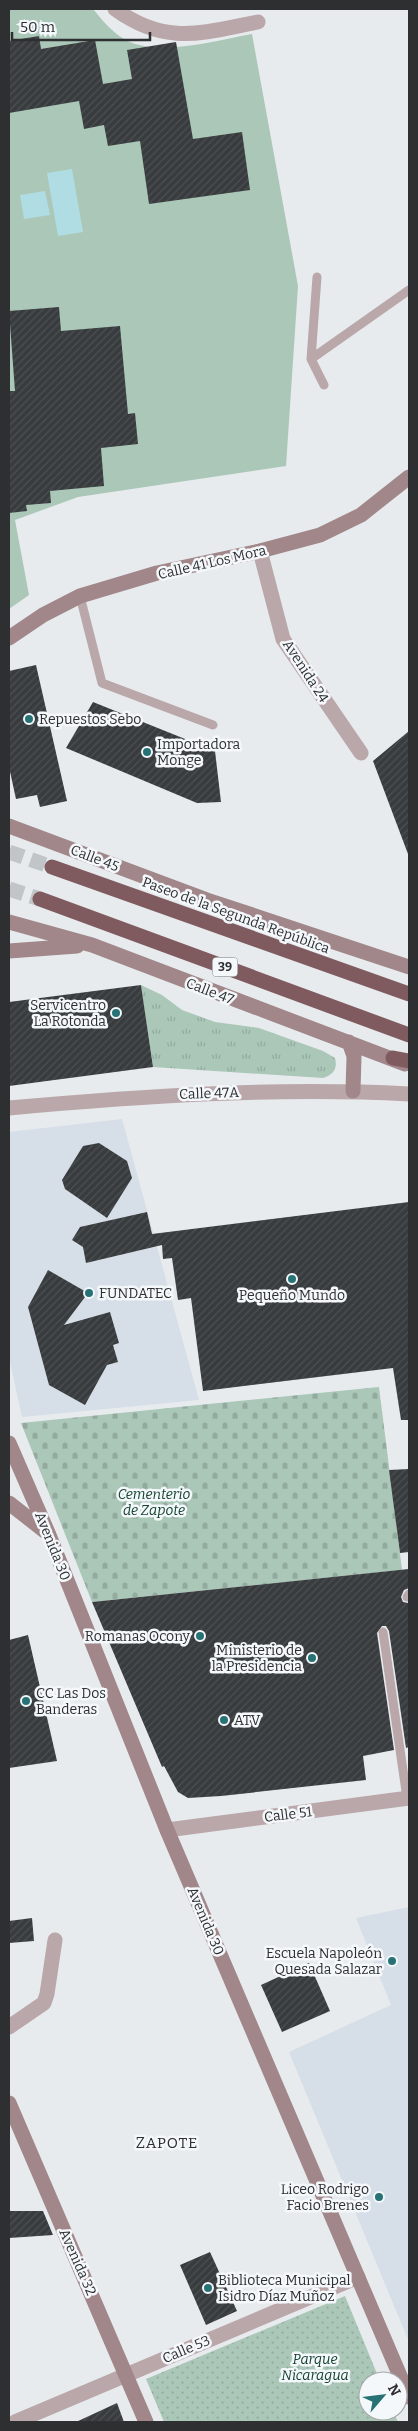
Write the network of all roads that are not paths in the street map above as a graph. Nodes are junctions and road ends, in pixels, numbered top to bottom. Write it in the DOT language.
graph roads {
  1 [pos="115,9"];
  2 [pos="258,22"];
  3 [pos="317,277"];
  4 [pos="409,290"];
  5 [pos="311,359"];
  6 [pos="324,385"];
  7 [pos="409,477"];
  8 [pos="260,552"];
  9 [pos="80,596"];
  10 [pos="9,638"];
  11 [pos="213,725"];
  12 [pos="361,754"];
  13 [pos="9,826"];
  14 [pos="52,867"];
  15 [pos="40,899"];
  16 [pos="9,922"];
  17 [pos="92,945"];
  18 [pos="9,951"];
  19 [pos="409,967"];
  20 [pos="409,994"];
  21 [pos="409,1035"];
  22 [pos="349,1042"];
  23 [pos="393,1058"];
  24 [pos="409,1061"];
  25 [pos="409,1066"];
  26 [pos="353,1091"];
  27 [pos="409,1094"];
  28 [pos="9,1108"];
  29 [pos="9,1443"];
  30 [pos="9,1503"];
  31 [pos="49,1535"];
  32 [pos="383,1632"];
  33 [pos="409,1746"];
  34 [pos="399,1747"];
  35 [pos="408,1798"];
  36 [pos="167,1830"];
  37 [pos="55,1940"];
  38 [pos="9,2027"];
  39 [pos="9,2103"];
  40 [pos="358,2277"];
  41 [pos="127,2374"];
  42 [pos="409,2397"];
  43 [pos="15,2422"];
  44 [pos="146,2422"];
  1 -- 2 [label="street"];
  3 -- 5 [label="lane"];
  4 -- 5 [label="lane"];
  5 -- 6 [label="lane"];
  7 -- 8 [label="main road, Calle 41 Los Mora"];
  8 -- 9 [label="main road, Calle 41 Los Mora"];
  8 -- 12 [label="street, Avenida 24"];
  9 -- 10 [label="main road, Calle 41 Los Mora"];
  9 -- 11 [label="lane"];
  13 -- 19 [label="main road, Calle 45"];
  14 -- 20 [label="highway, Paseo de la Segunda República"];
  15 -- 21 [label="highway, 39"];
  16 -- 17 [label="main road, Calle 47"];
  17 -- 18 [label="main road"];
  17 -- 22 [label="main road, Calle 47"];
  22 -- 23 [label="main road, Calle 47"];
  22 -- 26 [label="main road"];
  23 -- 24 [label="highway"];
  23 -- 25 [label="main road, Calle 47"];
  26 -- 27 [label="street, Calle 47A"];
  26 -- 28 [label="street, Calle 47A"];
  29 -- 31 [label="main road, Avenida 30"];
  30 -- 31 [label="main road"];
  31 -- 36 [label="main road, Avenida 30"];
  32 -- 34 [label="lane"];
  33 -- 34 [label="lane"];
  34 -- 35 [label="lane"];
  35 -- 36 [label="street, Calle 51"];
  36 -- 40 [label="main road, Avenida 30"];
  37 -- 38 [label="street"];
  39 -- 41 [label="main road, Avenida 32"];
  40 -- 41 [label="street, Calle 53"];
  40 -- 42 [label="main road, Avenida 30"];
  41 -- 43 [label="street, Calle 53"];
  41 -- 44 [label="main road, Avenida 32"];
}
